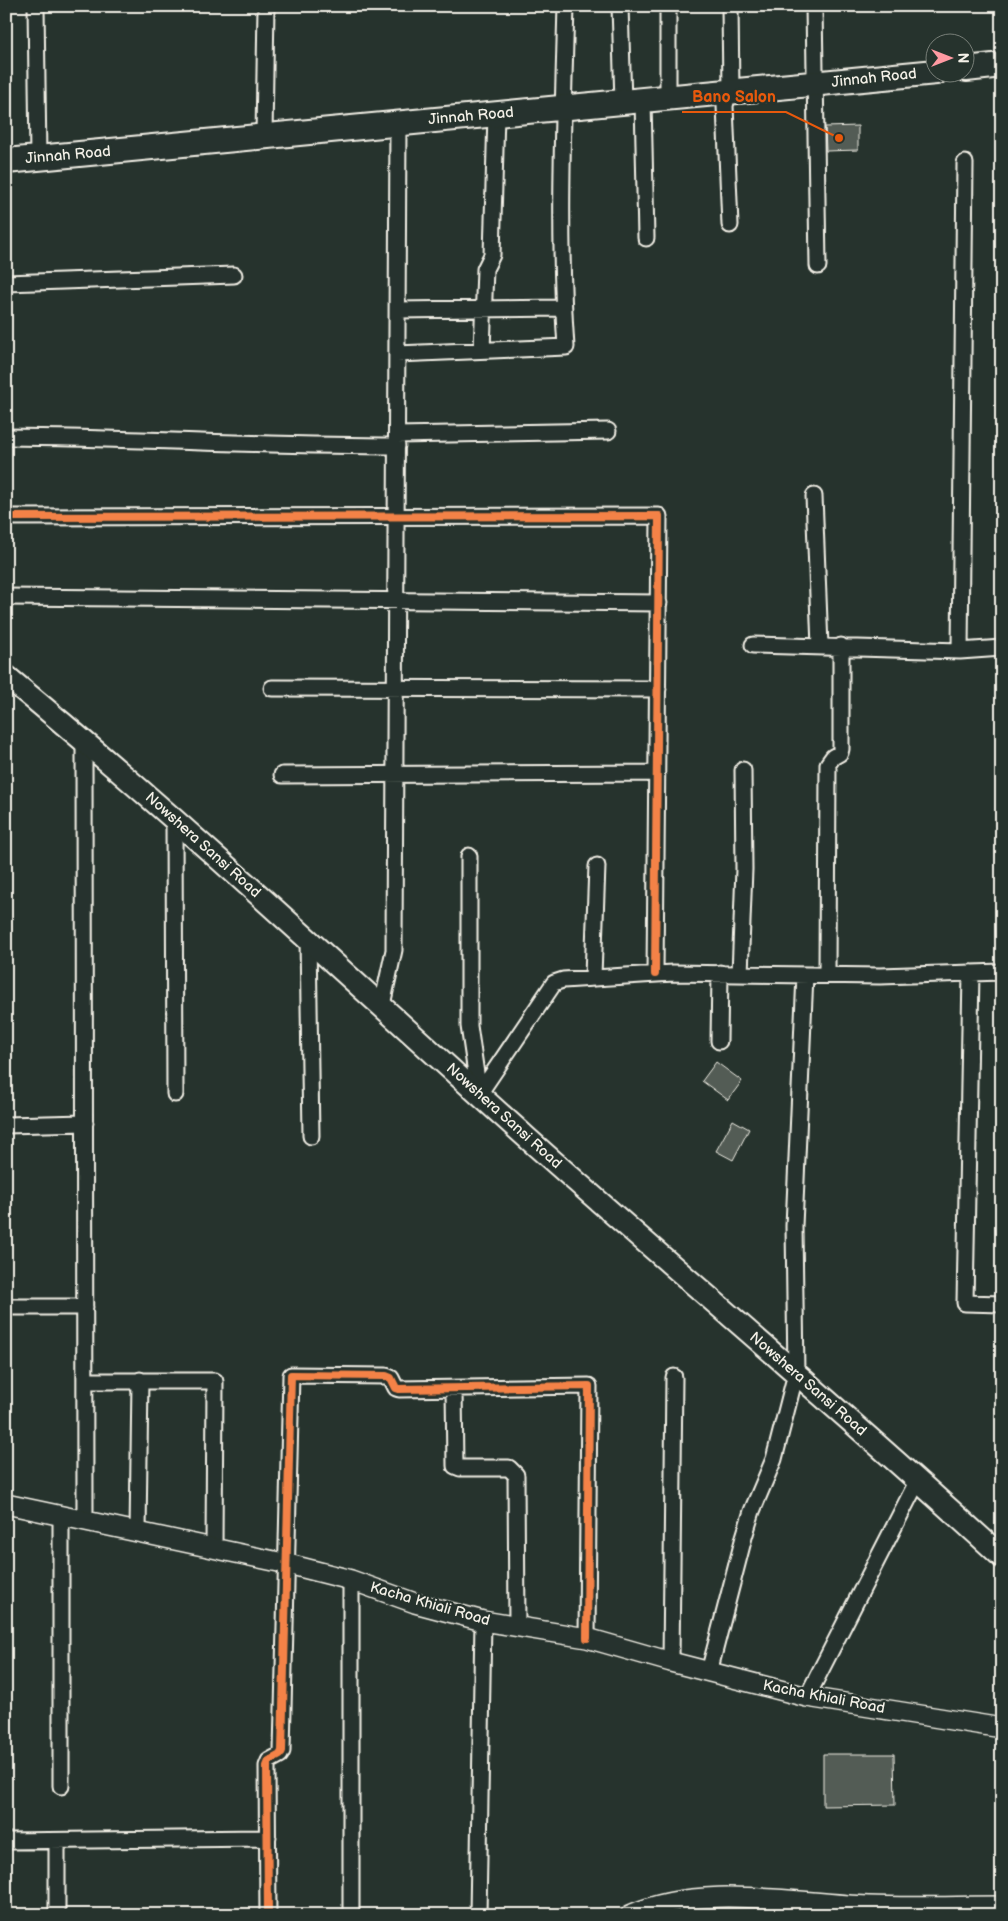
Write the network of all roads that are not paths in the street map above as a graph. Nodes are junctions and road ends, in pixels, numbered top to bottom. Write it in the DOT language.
graph roads {
  1 [pos="36,6"];
  2 [pos="266,6"];
  3 [pos="566,6"];
  4 [pos="620,6"];
  5 [pos="668,6"];
  6 [pos="730,6"];
  7 [pos="814,6"];
  8 [pos="1002,65"];
  9 [pos="976,68"];
  10 [pos="926,73"];
  11 [pos="813,84"];
  12 [pos="731,91"];
  13 [pos="668,98"];
  14 [pos="633,101"];
  15 [pos="563,107"];
  16 [pos="496,114"];
  17 [pos="398,123"];
  18 [pos="264,136"];
  19 [pos="38,158"];
  20 [pos="6,161"];
  21 [pos="965,163"];
  22 [pos="730,225"];
  23 [pos="646,238"];
  24 [pos="818,266"];
  25 [pos="234,275"];
  26 [pos="6,283"];
  27 [pos="563,308"];
  28 [pos="484,309"];
  29 [pos="397,310"];
  30 [pos="482,350"];
  31 [pos="397,354"];
  32 [pos="608,432"];
  33 [pos="6,437"];
  34 [pos="397,441"];
  35 [pos="814,496"];
  36 [pos="396,516"];
  37 [pos="6,517"];
  38 [pos="6,597"];
  39 [pos="396,601"];
  40 [pos="659,603"];
  41 [pos="752,645"];
  42 [pos="820,646"];
  43 [pos="841,646"];
  44 [pos="1002,648"];
  45 [pos="960,651"];
  46 [pos="6,676"];
  47 [pos="272,688"];
  48 [pos="396,688"];
  49 [pos="658,689"];
  50 [pos="84,740"];
  51 [pos="743,770"];
  52 [pos="657,773"];
  53 [pos="395,774"];
  54 [pos="282,775"];
  55 [pos="174,820"];
  56 [pos="469,856"];
  57 [pos="597,866"];
  58 [pos="308,939"];
  59 [pos="1002,972"];
  60 [pos="720,973"];
  61 [pos="971,973"];
  62 [pos="655,974"];
  63 [pos="740,974"];
  64 [pos="805,975"];
  65 [pos="827,975"];
  66 [pos="593,976"];
  67 [pos="382,1005"];
  68 [pos="719,1042"];
  69 [pos="175,1094"];
  70 [pos="478,1094"];
  71 [pos="85,1123"];
  72 [pos="6,1125"];
  73 [pos="312,1136"];
  74 [pos="1002,1304"];
  75 [pos="85,1306"];
  76 [pos="6,1307"];
  77 [pos="796,1373"];
  78 [pos="674,1377"];
  79 [pos="140,1380"];
  80 [pos="86,1381"];
  81 [pos="454,1389"];
  82 [pos="918,1480"];
  83 [pos="6,1504"];
  84 [pos="61,1517"];
  85 [pos="85,1521"];
  86 [pos="138,1532"];
  87 [pos="214,1548"];
  88 [pos="1002,1557"];
  89 [pos="288,1564"];
  90 [pos="352,1580"];
  91 [pos="483,1621"];
  92 [pos="517,1626"];
  93 [pos="587,1638"];
  94 [pos="671,1662"];
  95 [pos="709,1672"];
  96 [pos="807,1697"];
  97 [pos="1002,1728"];
  98 [pos="61,1786"];
  99 [pos="268,1838"];
  100 [pos="6,1841"];
  101 [pos="57,1841"];
  102 [pos="1002,1906"];
  103 [pos="687,1907"];
  104 [pos="816,1909"];
  105 [pos="57,1915"];
  106 [pos="268,1915"];
  107 [pos="351,1915"];
  108 [pos="478,1915"];
  109 [pos="630,1915"];
  1 -- 19 [label="street"];
  2 -- 18 [label="street"];
  3 -- 15 [label="street"];
  4 -- 14 [label="street"];
  5 -- 13 [label="street"];
  6 -- 12 [label="street"];
  7 -- 11 [label="street"];
  8 -- 9 [label="main road"];
  10 -- 11 [label="main road, Jinnah Road"];
  11 -- 12 [label="main road, Jinnah Road"];
  11 -- 24 [label="street"];
  12 -- 13 [label="main road, Jinnah Road"];
  12 -- 22 [label="street"];
  13 -- 14 [label="main road, Jinnah Road"];
  14 -- 15 [label="main road, Jinnah Road"];
  14 -- 23 [label="street"];
  15 -- 16 [label="main road, Jinnah Road"];
  15 -- 27 [label="street"];
  16 -- 17 [label="main road, Jinnah Road"];
  16 -- 28 [label="street"];
  17 -- 18 [label="main road, Jinnah Road"];
  17 -- 29 [label="street"];
  18 -- 19 [label="main road, Jinnah Road"];
  19 -- 20 [label="main road, Jinnah Road"];
  21 -- 45 [label="street"];
  25 -- 26 [label="street"];
  27 -- 28 [label="street"];
  27 -- 30 [label="street"];
  28 -- 29 [label="street"];
  28 -- 30 [label="street"];
  29 -- 31 [label="street"];
  30 -- 31 [label="street"];
  31 -- 34 [label="street"];
  32 -- 34 [label="street"];
  33 -- 34 [label="street"];
  34 -- 36 [label="street"];
  35 -- 42 [label="street"];
  36 -- 37 [label="street"];
  36 -- 39 [label="street"];
  36 -- 40 [label="street"];
  38 -- 39 [label="street"];
  39 -- 40 [label="street"];
  39 -- 48 [label="street"];
  40 -- 49 [label="street"];
  41 -- 42 [label="street"];
  42 -- 43 [label="street"];
  43 -- 45 [label="street"];
  43 -- 65 [label="street"];
  44 -- 45 [label="street"];
  46 -- 50 [label="main road, Nowshera Sansi Road"];
  47 -- 48 [label="street"];
  48 -- 49 [label="street"];
  48 -- 53 [label="street"];
  49 -- 52 [label="street"];
  50 -- 55 [label="main road, Nowshera Sansi Road"];
  50 -- 71 [label="street"];
  51 -- 63 [label="street"];
  52 -- 53 [label="street"];
  52 -- 62 [label="street"];
  53 -- 54 [label="street"];
  53 -- 67 [label="street"];
  55 -- 58 [label="main road, Nowshera Sansi Road"];
  55 -- 69 [label="street"];
  56 -- 70 [label="street"];
  57 -- 66 [label="street"];
  58 -- 67 [label="main road, Nowshera Sansi Road"];
  58 -- 73 [label="street"];
  59 -- 61 [label="street"];
  60 -- 62 [label="street"];
  60 -- 63 [label="street"];
  60 -- 68 [label="street"];
  61 -- 65 [label="street"];
  61 -- 74 [label="street"];
  62 -- 66 [label="street"];
  63 -- 64 [label="street"];
  64 -- 65 [label="street"];
  64 -- 77 [label="street"];
  66 -- 70 [label="street"];
  67 -- 70 [label="main road, Nowshera Sansi Road"];
  70 -- 77 [label="main road, Nowshera Sansi Road"];
  71 -- 72 [label="street"];
  71 -- 75 [label="street"];
  75 -- 76 [label="street"];
  75 -- 80 [label="street"];
  77 -- 82 [label="main road, Nowshera Sansi Road"];
  77 -- 95 [label="street"];
  78 -- 94 [label="street"];
  79 -- 80 [label="street"];
  79 -- 86 [label="street"];
  79 -- 87 [label="street"];
  80 -- 85 [label="street"];
  81 -- 89 [label="street"];
  81 -- 92 [label="street"];
  81 -- 93 [label="street"];
  82 -- 88 [label="main road, Nowshera Sansi Road"];
  82 -- 96 [label="street"];
  83 -- 84 [label="street, Kacha Khiali Road"];
  84 -- 85 [label="street, Kacha Khiali Road"];
  84 -- 98 [label="street"];
  85 -- 86 [label="street, Kacha Khiali Road"];
  86 -- 87 [label="street, Kacha Khiali Road"];
  87 -- 89 [label="street, Kacha Khiali Road"];
  89 -- 90 [label="street, Kacha Khiali Road"];
  89 -- 99 [label="street"];
  90 -- 91 [label="street, Kacha Khiali Road"];
  90 -- 107 [label="street"];
  91 -- 92 [label="street, Kacha Khiali Road"];
  91 -- 108 [label="street"];
  92 -- 93 [label="street, Kacha Khiali Road"];
  93 -- 94 [label="street, Kacha Khiali Road"];
  94 -- 95 [label="street, Kacha Khiali Road"];
  95 -- 96 [label="street, Kacha Khiali Road"];
  96 -- 97 [label="street, Kacha Khiali Road"];
  99 -- 101 [label="street"];
  99 -- 106 [label="street"];
  100 -- 101 [label="street"];
  101 -- 105 [label="street"];
  102 -- 104 [label="street"];
  103 -- 104 [label="street"];
  103 -- 109 [label="street"];
}
